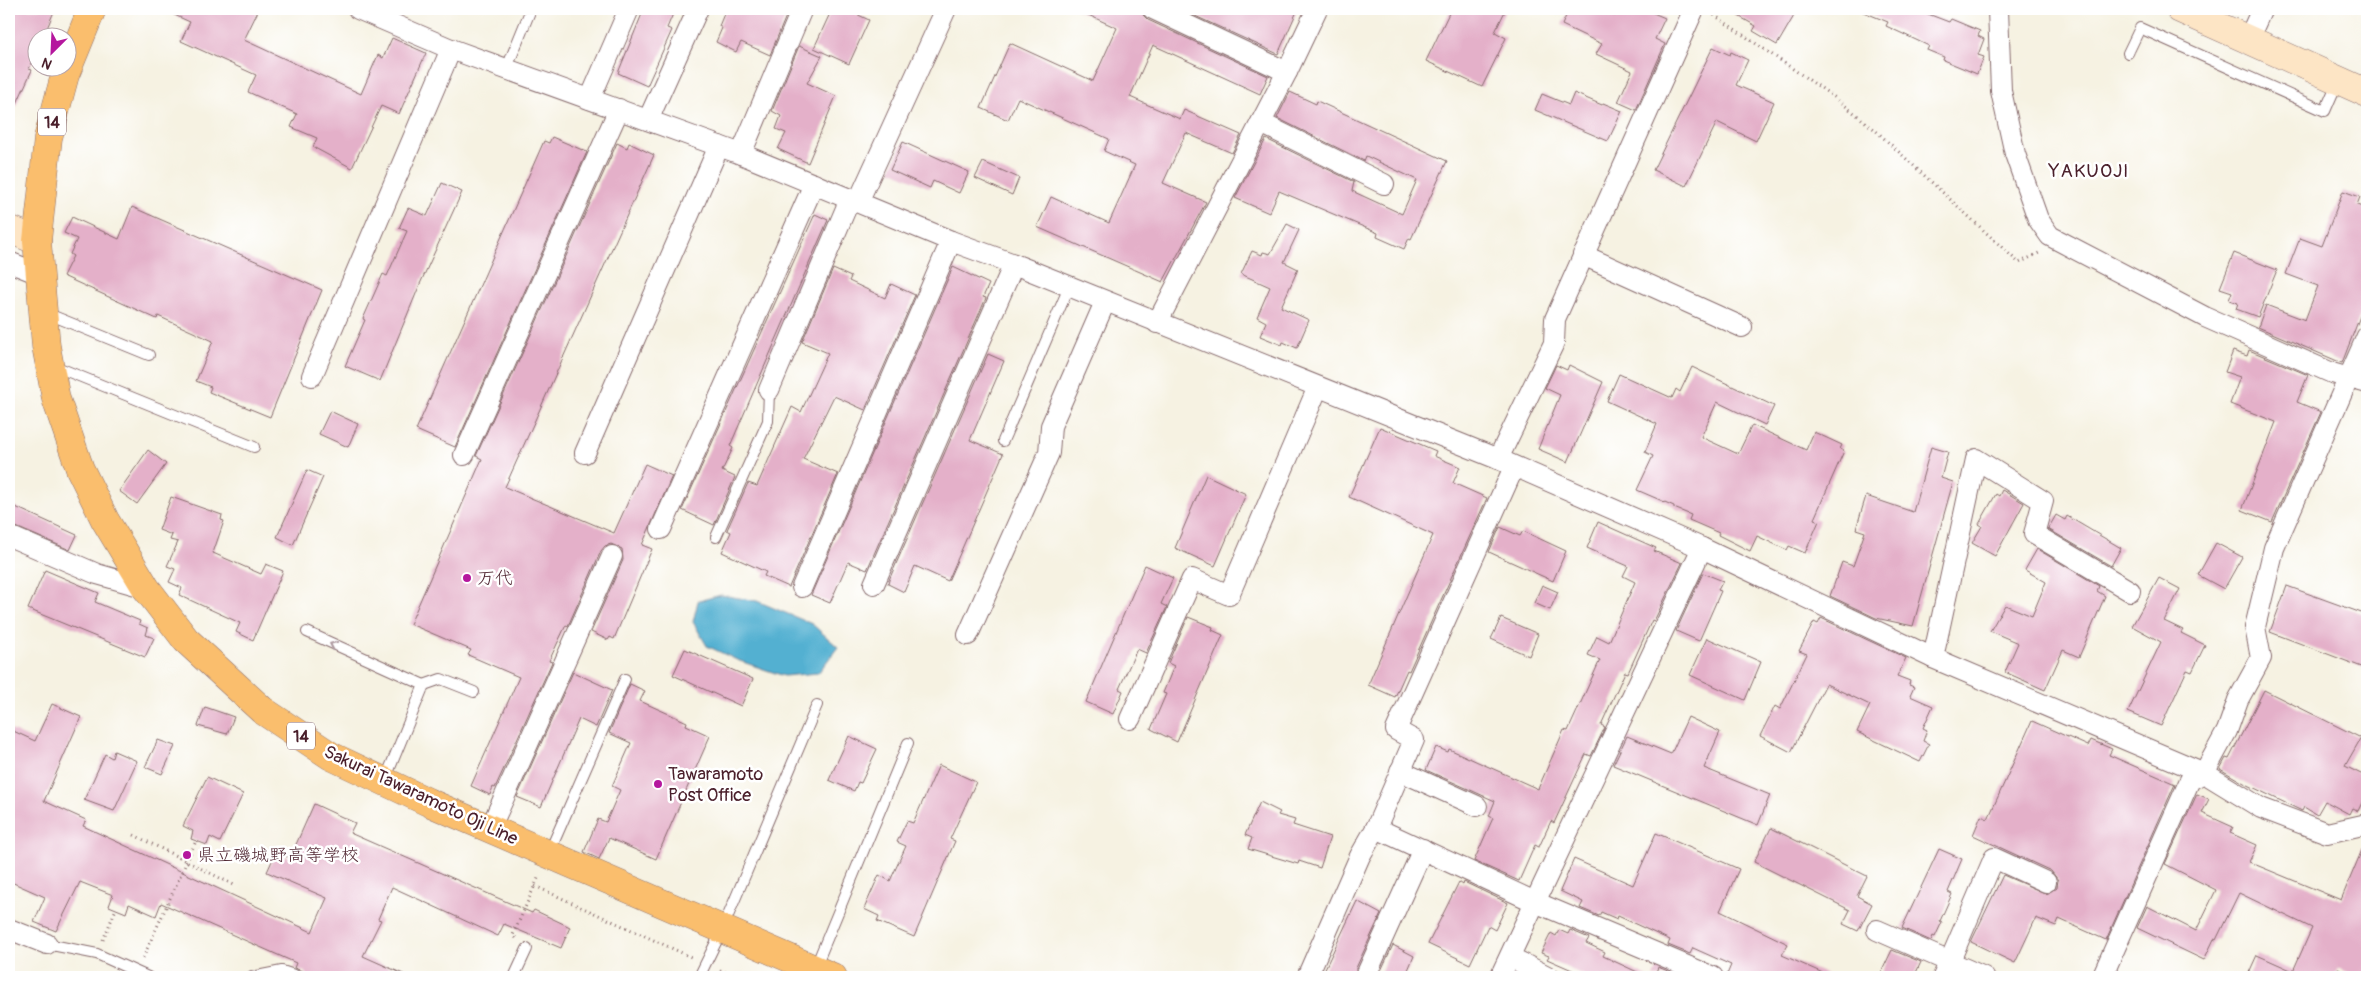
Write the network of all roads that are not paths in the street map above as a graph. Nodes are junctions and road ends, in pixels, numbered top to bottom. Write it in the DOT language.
graph roads {
  1 [pos="92,9"];
  2 [pos="358,9"];
  3 [pos="531,9"];
  4 [pos="629,9"];
  5 [pos="698,9"];
  6 [pos="802,9"];
  7 [pos="946,9"];
  8 [pos="1152,9"];
  9 [pos="1317,9"];
  10 [pos="2180,9"];
  11 [pos="2262,9"];
  12 [pos="1996,10"];
  13 [pos="1703,11"];
  14 [pos="2248,40"];
  15 [pos="451,49"];
  16 [pos="2128,53"];
  17 [pos="506,70"];
  18 [pos="1288,72"];
  19 [pos="2338,80"];
  20 [pos="2367,92"];
  21 [pos="590,99"];
  22 [pos="619,109"];
  23 [pos="648,120"];
  24 [pos="1261,124"];
  25 [pos="719,146"];
  26 [pos="741,154"];
  27 [pos="814,184"];
  28 [pos="1384,184"];
  29 [pos="854,201"];
  30 [pos="9,229"];
  31 [pos="37,241"];
  32 [pos="951,242"];
  33 [pos="1583,255"];
  34 [pos="9,262"];
  35 [pos="1014,264"];
  36 [pos="39,274"];
  37 [pos="1070,287"];
  38 [pos="1105,302"];
  39 [pos="43,312"];
  40 [pos="1157,323"];
  41 [pos="1742,327"];
  42 [pos="2367,336"];
  43 [pos="149,355"];
  44 [pos="49,364"];
  45 [pos="312,376"];
  46 [pos="2358,380"];
  47 [pos="1318,387"];
  48 [pos="769,390"];
  49 [pos="1003,441"];
  50 [pos="254,446"];
  51 [pos="585,454"];
  52 [pos="464,455"];
  53 [pos="1506,463"];
  54 [pos="661,529"];
  55 [pos="9,536"];
  56 [pos="716,537"];
  57 [pos="1702,548"];
  58 [pos="612,556"];
  59 [pos="874,584"];
  60 [pos="146,588"];
  61 [pos="802,588"];
  62 [pos="2130,591"];
  63 [pos="307,632"];
  64 [pos="968,635"];
  65 [pos="1933,658"];
  66 [pos="625,679"];
  67 [pos="424,685"];
  68 [pos="474,692"];
  69 [pos="817,705"];
  70 [pos="1130,719"];
  71 [pos="908,743"];
  72 [pos="1400,771"];
  73 [pos="2204,773"];
  74 [pos="384,781"];
  75 [pos="1477,806"];
  76 [pos="2366,822"];
  77 [pos="1376,828"];
  78 [pos="490,829"];
  79 [pos="1423,850"];
  80 [pos="548,854"];
  81 [pos="2046,882"];
  82 [pos="1536,902"];
  83 [pos="9,928"];
  84 [pos="722,930"];
  85 [pos="1877,930"];
  86 [pos="47,944"];
  87 [pos="527,949"];
  88 [pos="1510,957"];
  89 [pos="1946,970"];
  90 [pos="823,973"];
  91 [pos="1367,973"];
  92 [pos="148,977"];
  93 [pos="252,977"];
  94 [pos="300,977"];
  95 [pos="514,977"];
  96 [pos="699,977"];
  97 [pos="1307,977"];
  98 [pos="1500,977"];
  99 [pos="1549,977"];
  100 [pos="1713,977"];
  101 [pos="1984,977"];
  102 [pos="2102,977"];
  1 -- 31 [label="main road, Sakurai Tawaramoto Oji Line / 14"];
  2 -- 15 [label="street"];
  3 -- 17 [label="lane"];
  4 -- 21 [label="street"];
  5 -- 23 [label="street"];
  6 -- 26 [label="street"];
  7 -- 29 [label="street"];
  8 -- 18 [label="street"];
  9 -- 18 [label="street"];
  10 -- 14 [label="main road"];
  11 -- 14 [label="street"];
  12 -- 46 [label="street"];
  13 -- 33 [label="street"];
  14 -- 19 [label="main road"];
  15 -- 17 [label="street"];
  15 -- 45 [label="street"];
  16 -- 19 [label="lane"];
  17 -- 21 [label="street"];
  18 -- 24 [label="street"];
  19 -- 20 [label="main road"];
  21 -- 22 [label="street"];
  22 -- 23 [label="street"];
  22 -- 52 [label="street"];
  23 -- 25 [label="street"];
  24 -- 28 [label="street"];
  24 -- 40 [label="street"];
  25 -- 26 [label="street"];
  25 -- 51 [label="street"];
  26 -- 27 [label="street"];
  27 -- 29 [label="street"];
  27 -- 54 [label="street"];
  29 -- 32 [label="street"];
  29 -- 48 [label="street"];
  30 -- 31 [label="main road"];
  31 -- 36 [label="main road, Sakurai Tawaramoto Oji Line / 14"];
  32 -- 35 [label="street"];
  32 -- 61 [label="street"];
  33 -- 41 [label="street"];
  33 -- 53 [label="street"];
  34 -- 36 [label="street"];
  35 -- 37 [label="street"];
  35 -- 59 [label="street"];
  36 -- 39 [label="main road, Sakurai Tawaramoto Oji Line / 14"];
  37 -- 38 [label="street"];
  37 -- 49 [label="lane"];
  38 -- 40 [label="street"];
  38 -- 64 [label="street"];
  39 -- 43 [label="lane"];
  39 -- 44 [label="main road, Sakurai Tawaramoto Oji Line / 14"];
  40 -- 47 [label="street"];
  42 -- 46 [label="street"];
  44 -- 50 [label="lane"];
  44 -- 60 [label="main road, Sakurai Tawaramoto Oji Line / 14"];
  46 -- 73 [label="street"];
  47 -- 53 [label="street"];
  47 -- 70 [label="street"];
  48 -- 56 [label="lane"];
  53 -- 57 [label="street"];
  53 -- 72 [label="street"];
  55 -- 60 [label="street"];
  57 -- 65 [label="street"];
  57 -- 82 [label="street"];
  58 -- 78 [label="street"];
  60 -- 74 [label="main road, Sakurai Tawaramoto Oji Line / 14"];
  62 -- 65 [label="street"];
  67 -- 63 [label="lane, one-way"];
  65 -- 73 [label="street"];
  66 -- 80 [label="lane"];
  67 -- 68 [label="lane"];
  67 -- 74 [label="lane"];
  69 -- 84 [label="lane"];
  71 -- 90 [label="lane"];
  72 -- 75 [label="street"];
  72 -- 77 [label="street"];
  73 -- 76 [label="street"];
  73 -- 102 [label="street"];
  74 -- 78 [label="main road, Sakurai Tawaramoto Oji Line / 14"];
  77 -- 79 [label="street"];
  77 -- 97 [label="street"];
  78 -- 80 [label="main road, Sakurai Tawaramoto Oji Line / 14"];
  79 -- 82 [label="street"];
  79 -- 91 [label="street"];
  80 -- 84 [label="main road, Sakurai Tawaramoto Oji Line / 14"];
  81 -- 89 [label="street"];
  82 -- 88 [label="street"];
  82 -- 100 [label="street"];
  83 -- 86 [label="street"];
  84 -- 90 [label="main road, Sakurai Tawaramoto Oji Line / 14"];
  84 -- 96 [label="lane"];
  85 -- 89 [label="street"];
  86 -- 92 [label="lane"];
  87 -- 95 [label="lane"];
  88 -- 98 [label="street"];
  88 -- 99 [label="street"];
  89 -- 101 [label="street"];
  93 -- 94 [label="lane"];
}
